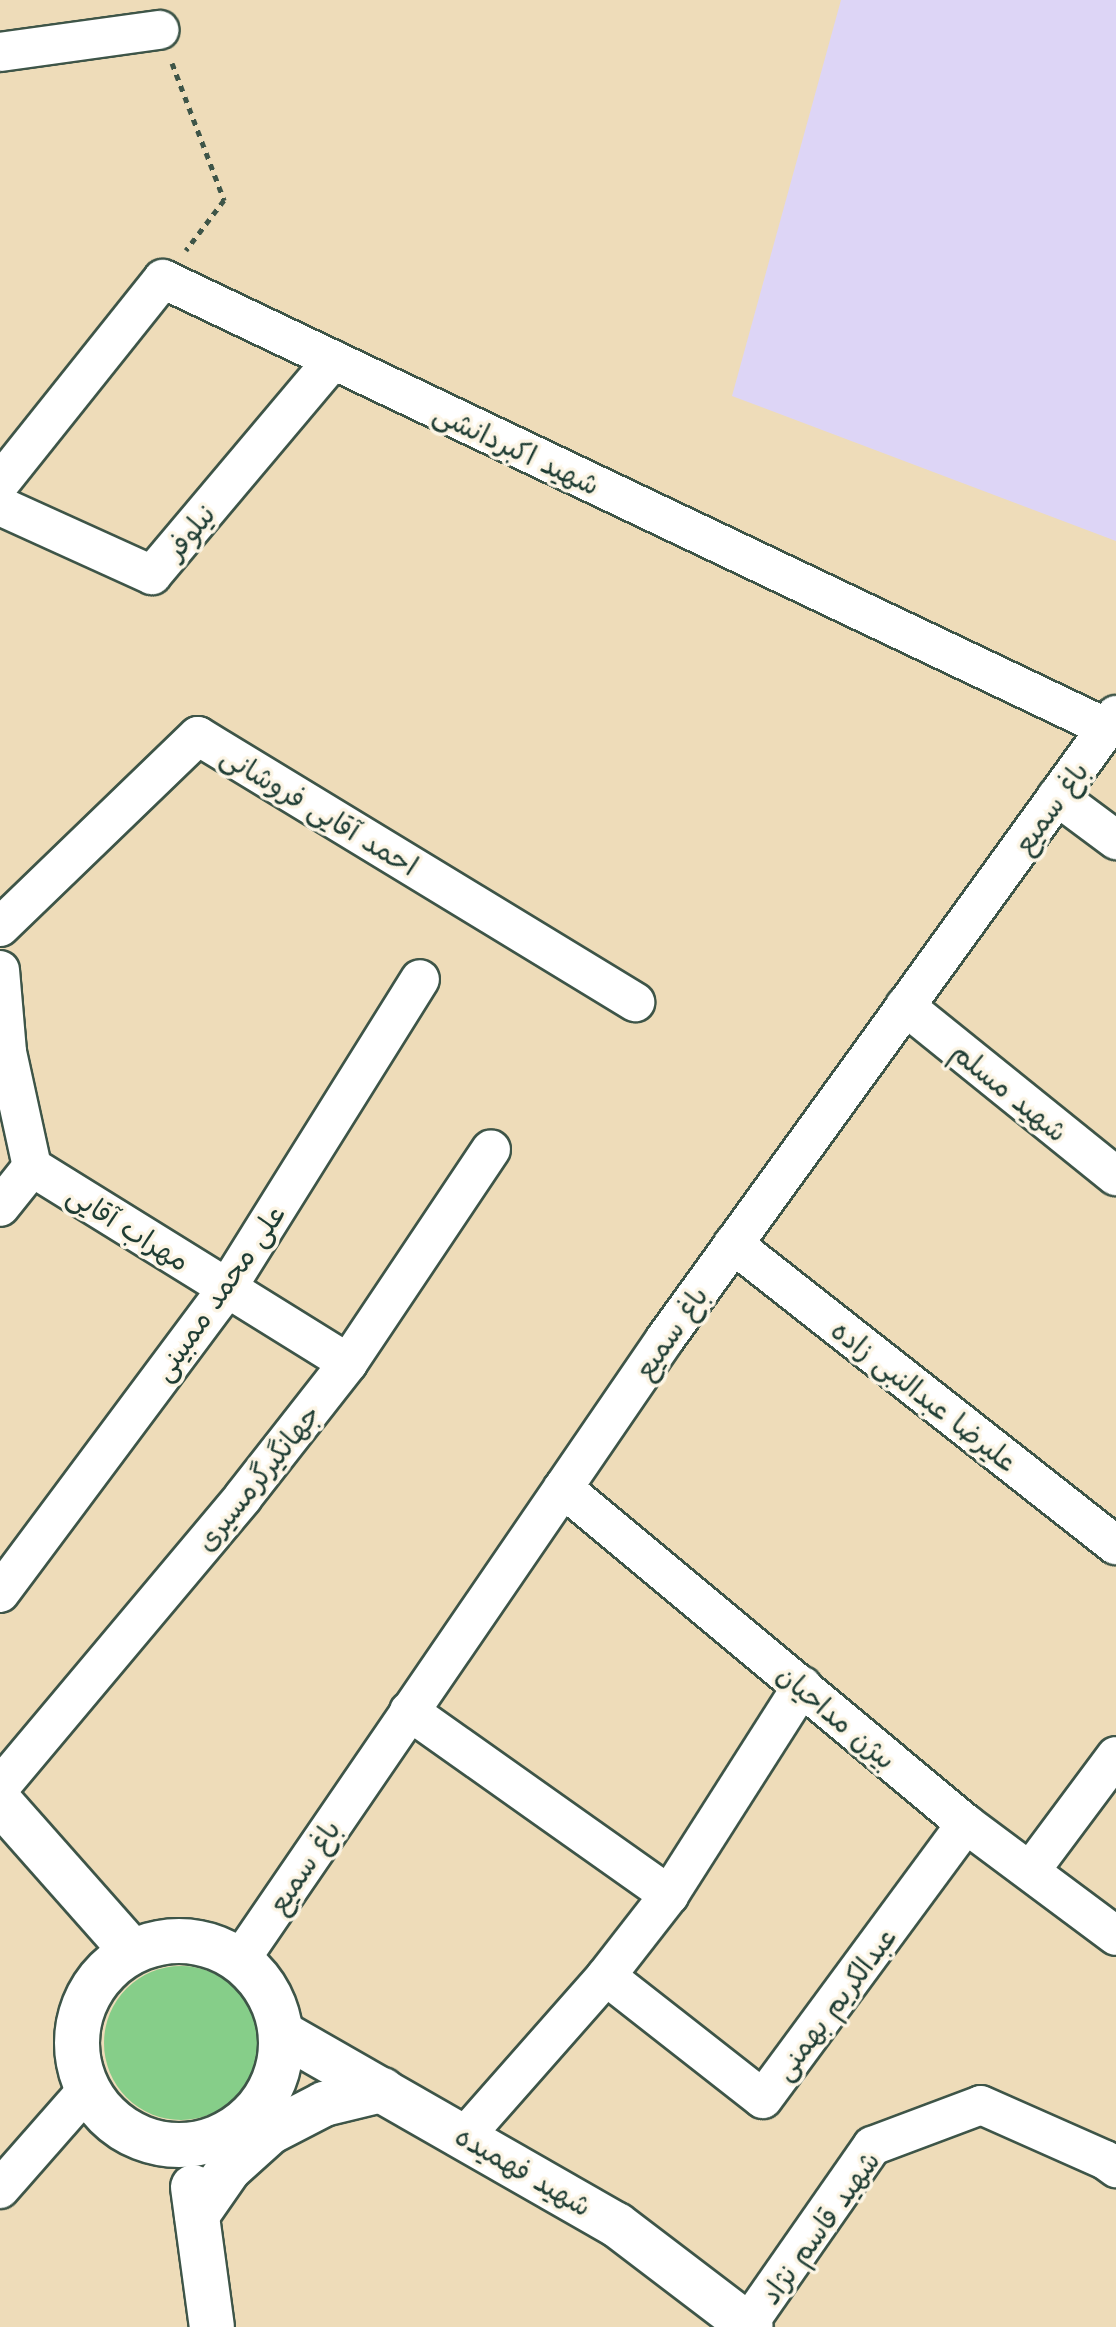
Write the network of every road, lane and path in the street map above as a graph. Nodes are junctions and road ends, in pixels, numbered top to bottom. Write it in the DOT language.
graph roads {
  1 [pos="159,30"];
  2 [pos="0,52"];
  3 [pos="163,279"];
  4 [pos="333,360"];
  5 [pos="0,483"];
  6 [pos="0,506"];
  7 [pos="1111,722"];
  8 [pos="1057,796"];
  9 [pos="1116,840"];
  10 [pos="0,927"];
  11 [pos="0,970"];
  12 [pos="420,979"];
  13 [pos="635,1002"];
  14 [pos="905,1006"];
  15 [pos="4,1049"];
  16 [pos="491,1149"];
  17 [pos="32,1167"];
  18 [pos="1116,1176"];
  19 [pos="0,1207"];
  20 [pos="733,1244"];
  21 [pos="227,1288"];
  22 [pos="348,1363"];
  23 [pos="563,1488"];
  24 [pos="1116,1545"];
  25 [pos="0,1593"];
  26 [pos="802,1686"];
  27 [pos="409,1711"];
  28 [pos="1116,1756"];
  29 [pos="0,1787"];
  30 [pos="0,1802"];
  31 [pos="966,1824"];
  32 [pos="1031,1870"];
  33 [pos="669,1895"];
  34 [pos="1116,1936"];
  35 [pos="132,1951"];
  36 [pos="240,1960"];
  37 [pos="606,1976"];
  38 [pos="283,2034"];
  39 [pos="87,2090"];
  40 [pos="382,2090"];
  41 [pos="465,2136"];
  42 [pos="188,2145"];
  43 [pos="1116,2168"];
  44 [pos="0,2189"];
  45 [pos="197,2215"];
  46 [pos="750,2326"];
  47 [pos="212,2327"];
  1 -- 2 [label="street"];
  1 -- 3 [label="path"];
  3 -- 4 [label="street, شهید اکبردانشی"];
  3 -- 5 [label="street"];
  4 -- 6 [label="street, نیلوفر"];
  4 -- 7 [label="street, شهید اکبردانشی"];
  7 -- 8 [label="street, باغ سمیع"];
  8 -- 9 [label="street"];
  8 -- 14 [label="street, باغ سمیع"];
  10 -- 13 [label="street, احمد آقایی فروشانی"];
  11 -- 15 [label="street"];
  12 -- 21 [label="street, علی محمد ممبینی"];
  14 -- 18 [label="street, شهید مسلم"];
  14 -- 20 [label="street, باغ سمیع"];
  15 -- 17 [label="street"];
  16 -- 22 [label="street, جهانگیرگرمسیری"];
  17 -- 19 [label="street"];
  17 -- 21 [label="street, مهراب آقایی"];
  20 -- 23 [label="street, باغ سمیع"];
  20 -- 24 [label="street, علیرضا عبدالنبی زاده"];
  21 -- 22 [label="street, مهراب آقایی"];
  21 -- 25 [label="street, علی محمد ممبینی"];
  22 -- 29 [label="street, جهانگیرگرمسیری"];
  23 -- 26 [label="street, بیژن مداحیان"];
  23 -- 27 [label="street, باغ سمیع"];
  26 -- 31 [label="street, بیژن مداحیان"];
  26 -- 33 [label="street"];
  27 -- 33 [label="street"];
  27 -- 36 [label="street, باغ سمیع"];
  28 -- 32 [label="street"];
  30 -- 35 [label="main road"];
  31 -- 32 [label="street, بیژن مداحیان"];
  31 -- 37 [label="street, عبدالکریم بهمنی"];
  32 -- 34 [label="street, بیژن مداحیان"];
  33 -- 37 [label="street"];
  35 -- 36 [label="main road"];
  35 -- 39 [label="main road"];
  36 -- 38 [label="main road"];
  37 -- 41 [label="street"];
  38 -- 40 [label="main road, شهید فهمیده"];
  38 -- 42 [label="main road"];
  39 -- 42 [label="main road"];
  39 -- 44 [label="street"];
  40 -- 41 [label="main road, شهید فهمیده"];
  40 -- 45 [label="main road"];
  41 -- 46 [label="main road, شهید فهمیده"];
  42 -- 45 [label="main road"];
  43 -- 46 [label="street, شهید قاسم نژاد"];
  45 -- 47 [label="main road"];
}
